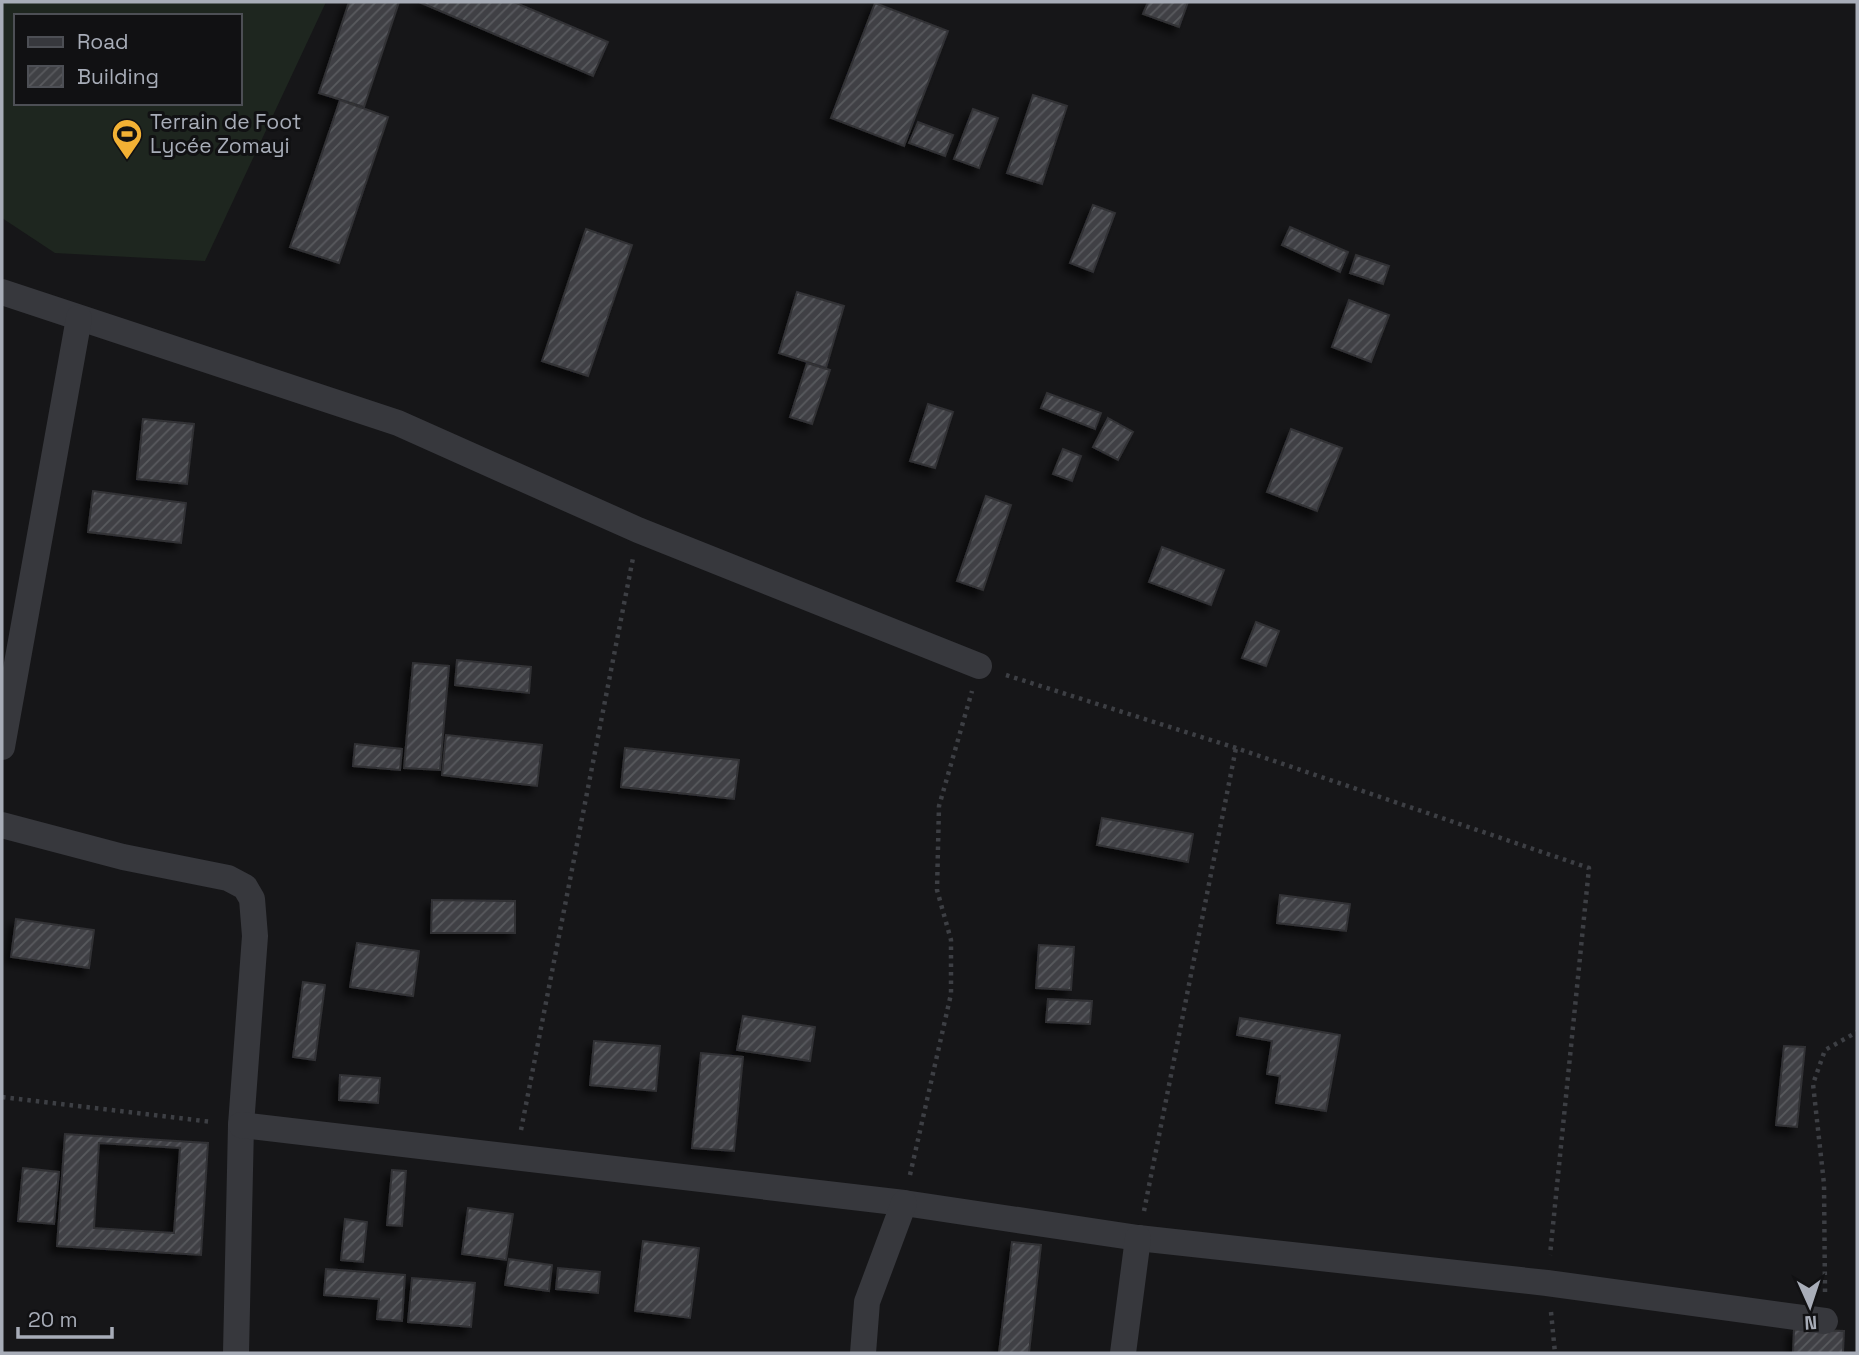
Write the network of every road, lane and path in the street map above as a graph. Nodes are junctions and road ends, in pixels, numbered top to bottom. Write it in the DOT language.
graph roads {
  1 [pos="2,292"];
  2 [pos="79,318"];
  3 [pos="638,530"];
  4 [pos="979,666"];
  5 [pos="2,747"];
  6 [pos="1236,748"];
  7 [pos="2,825"];
  8 [pos="1857,1032"];
  9 [pos="2,1097"];
  10 [pos="241,1125"];
  11 [pos="516,1156"];
  12 [pos="904,1203"];
  13 [pos="1138,1238"];
  14 [pos="1547,1283"];
  15 [pos="1825,1321"];
  16 [pos="236,1353"];
  17 [pos="863,1353"];
  18 [pos="1123,1353"];
  19 [pos="1555,1353"];
  1 -- 2 [label="street"];
  2 -- 3 [label="street"];
  2 -- 5 [label="street"];
  3 -- 4 [label="street"];
  3 -- 11 [label="path"];
  4 -- 6 [label="path"];
  4 -- 12 [label="path"];
  6 -- 13 [label="path"];
  6 -- 14 [label="path"];
  7 -- 10 [label="street"];
  8 -- 15 [label="path"];
  9 -- 10 [label="path"];
  10 -- 11 [label="street"];
  10 -- 16 [label="street"];
  11 -- 12 [label="street"];
  12 -- 13 [label="street"];
  12 -- 17 [label="street"];
  13 -- 14 [label="street"];
  13 -- 18 [label="street"];
  14 -- 15 [label="street"];
  14 -- 19 [label="path"];
}
